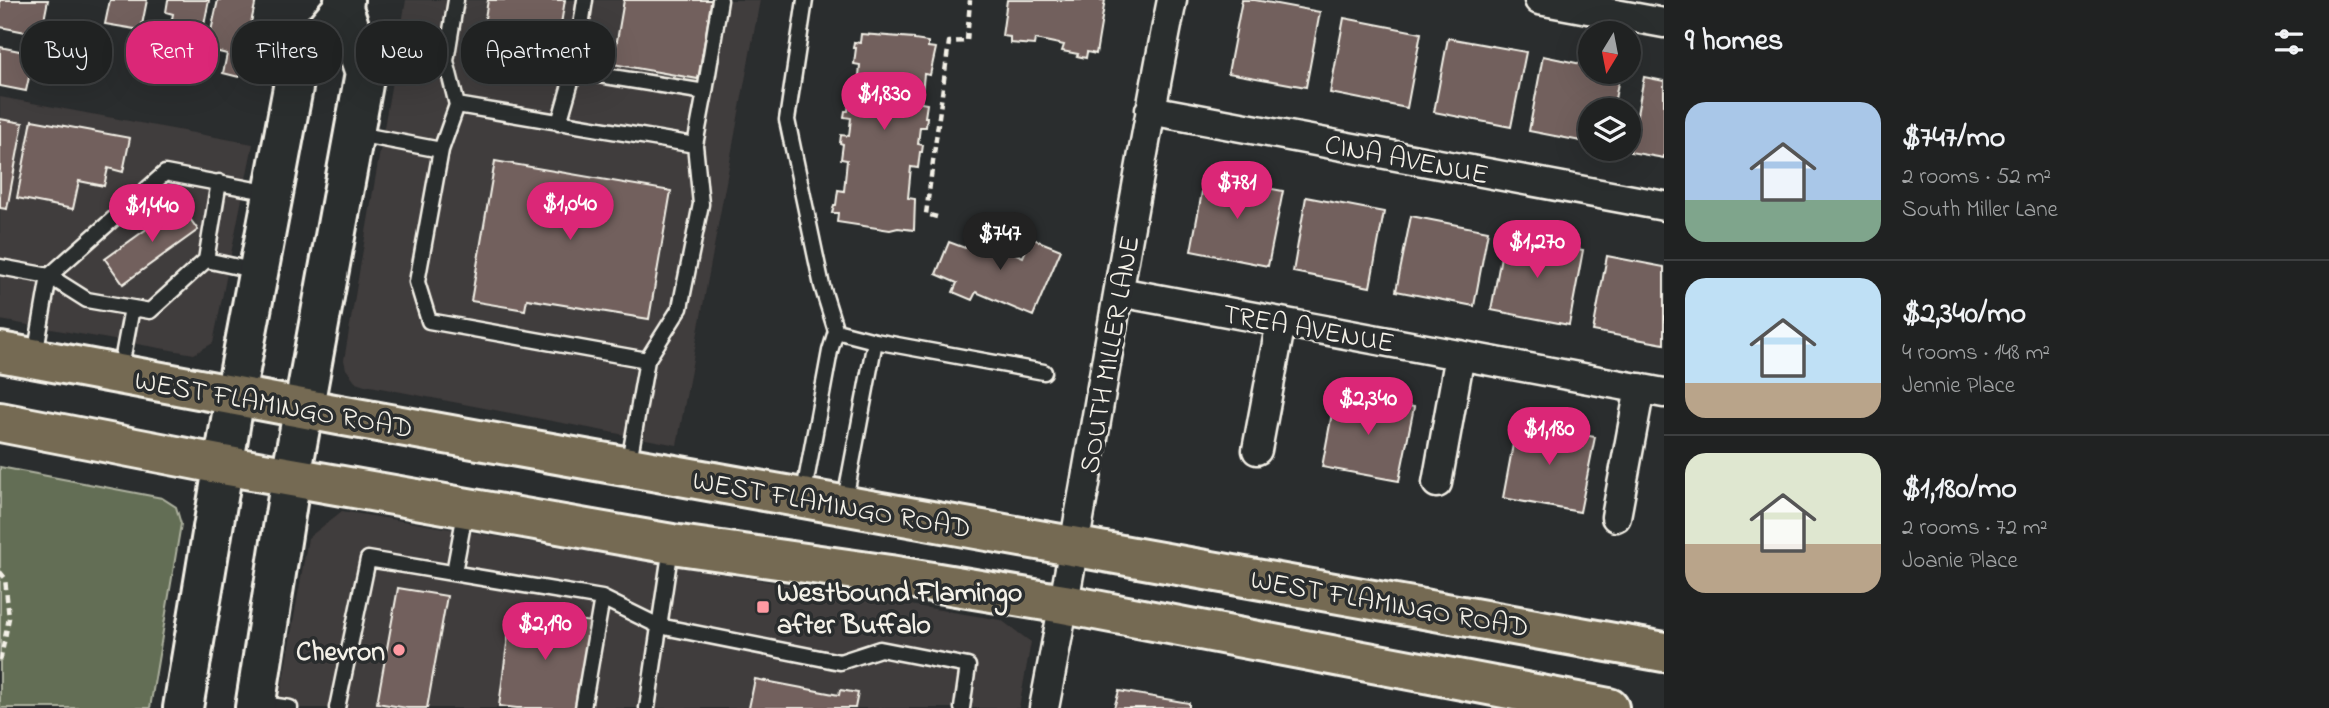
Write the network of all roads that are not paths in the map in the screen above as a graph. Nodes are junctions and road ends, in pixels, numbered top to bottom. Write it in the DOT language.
graph roads {
  1 [pos="456,0"];
  2 [pos="585,0"];
  3 [pos="720,0"];
  4 [pos="805,0"];
  5 [pos="1172,0"];
  6 [pos="1539,0"];
  7 [pos="344,4"];
  8 [pos="581,21"];
  9 [pos="1664,23"];
  10 [pos="615,78"];
  11 [pos="569,84"];
  12 [pos="705,92"];
  13 [pos="457,105"];
  14 [pos="1150,110"];
  15 [pos="559,122"];
  16 [pos="354,134"];
  17 [pos="695,145"];
  18 [pos="441,150"];
  19 [pos="219,183"];
  20 [pos="272,193"];
  21 [pos="1664,206"];
  22 [pos="206,260"];
  23 [pos="0,267"];
  24 [pos="258,271"];
  25 [pos="49,276"];
  26 [pos="1119,292"];
  27 [pos="132,308"];
  28 [pos="1281,322"];
  29 [pos="836,331"];
  30 [pos="875,341"];
  31 [pos="17,355"];
  32 [pos="1460,355"];
  33 [pos="647,360"];
  34 [pos="1044,372"];
  35 [pos="120,374"];
  36 [pos="1652,391"];
  37 [pos="235,396"];
  38 [pos="304,408"];
  39 [pos="0,422"];
  40 [pos="1257,450"];
  41 [pos="222,465"];
  42 [pos="628,467"];
  43 [pos="291,477"];
  44 [pos="1437,483"];
  45 [pos="803,498"];
  46 [pos="844,505"];
  47 [pos="466,508"];
  48 [pos="1616,517"];
  49 [pos="672,544"];
  50 [pos="1075,545"];
  51 [pos="454,572"];
  52 [pos="602,597"];
  53 [pos="1064,604"];
  54 [pos="659,626"];
  55 [pos="1664,652"];
  56 [pos="267,706"];
  57 [pos="183,708"];
  58 [pos="337,708"];
  59 [pos="583,708"];
  60 [pos="647,708"];
  61 [pos="962,708"];
  62 [pos="1044,708"];
  63 [pos="1609,708"];
  1 -- 13 [label="lane"];
  2 -- 8 [label="lane"];
  3 -- 12 [label="lane"];
  4 -- 29 [label="lane"];
  5 -- 14 [label="street, SOUTH MILLER LANE"];
  6 -- 9 [label="street"];
  7 -- 16 [label="main road"];
  7 -- 20 [label="main road"];
  10 -- 12 [label="lane"];
  11 -- 15 [label="lane"];
  12 -- 17 [label="lane"];
  13 -- 15 [label="lane"];
  13 -- 18 [label="lane"];
  14 -- 21 [label="street, CINA AVENUE"];
  14 -- 26 [label="street, SOUTH MILLER LANE"];
  15 -- 17 [label="lane"];
  16 -- 18 [label="lane"];
  16 -- 38 [label="main road"];
  17 -- 33 [label="lane"];
  18 -- 33 [label="lane"];
  19 -- 20 [label="lane"];
  19 -- 22 [label="lane"];
  19 -- 25 [label="lane"];
  20 -- 24 [label="main road"];
  22 -- 24 [label="lane"];
  22 -- 27 [label="lane"];
  23 -- 25 [label="lane"];
  24 -- 37 [label="main road"];
  25 -- 27 [label="lane"];
  25 -- 31 [label="lane"];
  26 -- 28 [label="street, TREA AVENUE"];
  26 -- 50 [label="street, SOUTH MILLER LANE"];
  27 -- 35 [label="lane"];
  28 -- 32 [label="street, TREA AVENUE"];
  28 -- 40 [label="street"];
  29 -- 30 [label="lane"];
  29 -- 45 [label="lane"];
  30 -- 34 [label="lane"];
  30 -- 46 [label="lane"];
  31 -- 35 [label="main road, WEST FLAMINGO ROAD"];
  32 -- 36 [label="street, TREA AVENUE"];
  32 -- 44 [label="street"];
  33 -- 42 [label="lane"];
  35 -- 37 [label="main road, WEST FLAMINGO ROAD"];
  36 -- 48 [label="street"];
  37 -- 38 [label="main road, WEST FLAMINGO ROAD"];
  37 -- 41 [label="main road"];
  38 -- 42 [label="main road, WEST FLAMINGO ROAD"];
  38 -- 43 [label="main road"];
  39 -- 41 [label="main road"];
  41 -- 43 [label="main road"];
  41 -- 57 [label="main road"];
  42 -- 45 [label="main road, WEST FLAMINGO ROAD"];
  43 -- 47 [label="main road"];
  43 -- 56 [label="main road"];
  45 -- 46 [label="main road, WEST FLAMINGO ROAD"];
  46 -- 50 [label="main road, WEST FLAMINGO ROAD"];
  47 -- 49 [label="main road"];
  47 -- 51 [label="lane"];
  49 -- 53 [label="main road"];
  49 -- 54 [label="lane"];
  50 -- 53 [label="street, SOUTH MILLER LANE"];
  50 -- 55 [label="main road, WEST FLAMINGO ROAD"];
  51 -- 52 [label="lane"];
  51 -- 58 [label="lane"];
  52 -- 54 [label="lane"];
  52 -- 59 [label="lane"];
  53 -- 62 [label="street, SOUTH MILLER LANE"];
  53 -- 63 [label="main road"];
  54 -- 60 [label="lane"];
  54 -- 61 [label="lane"];
}
